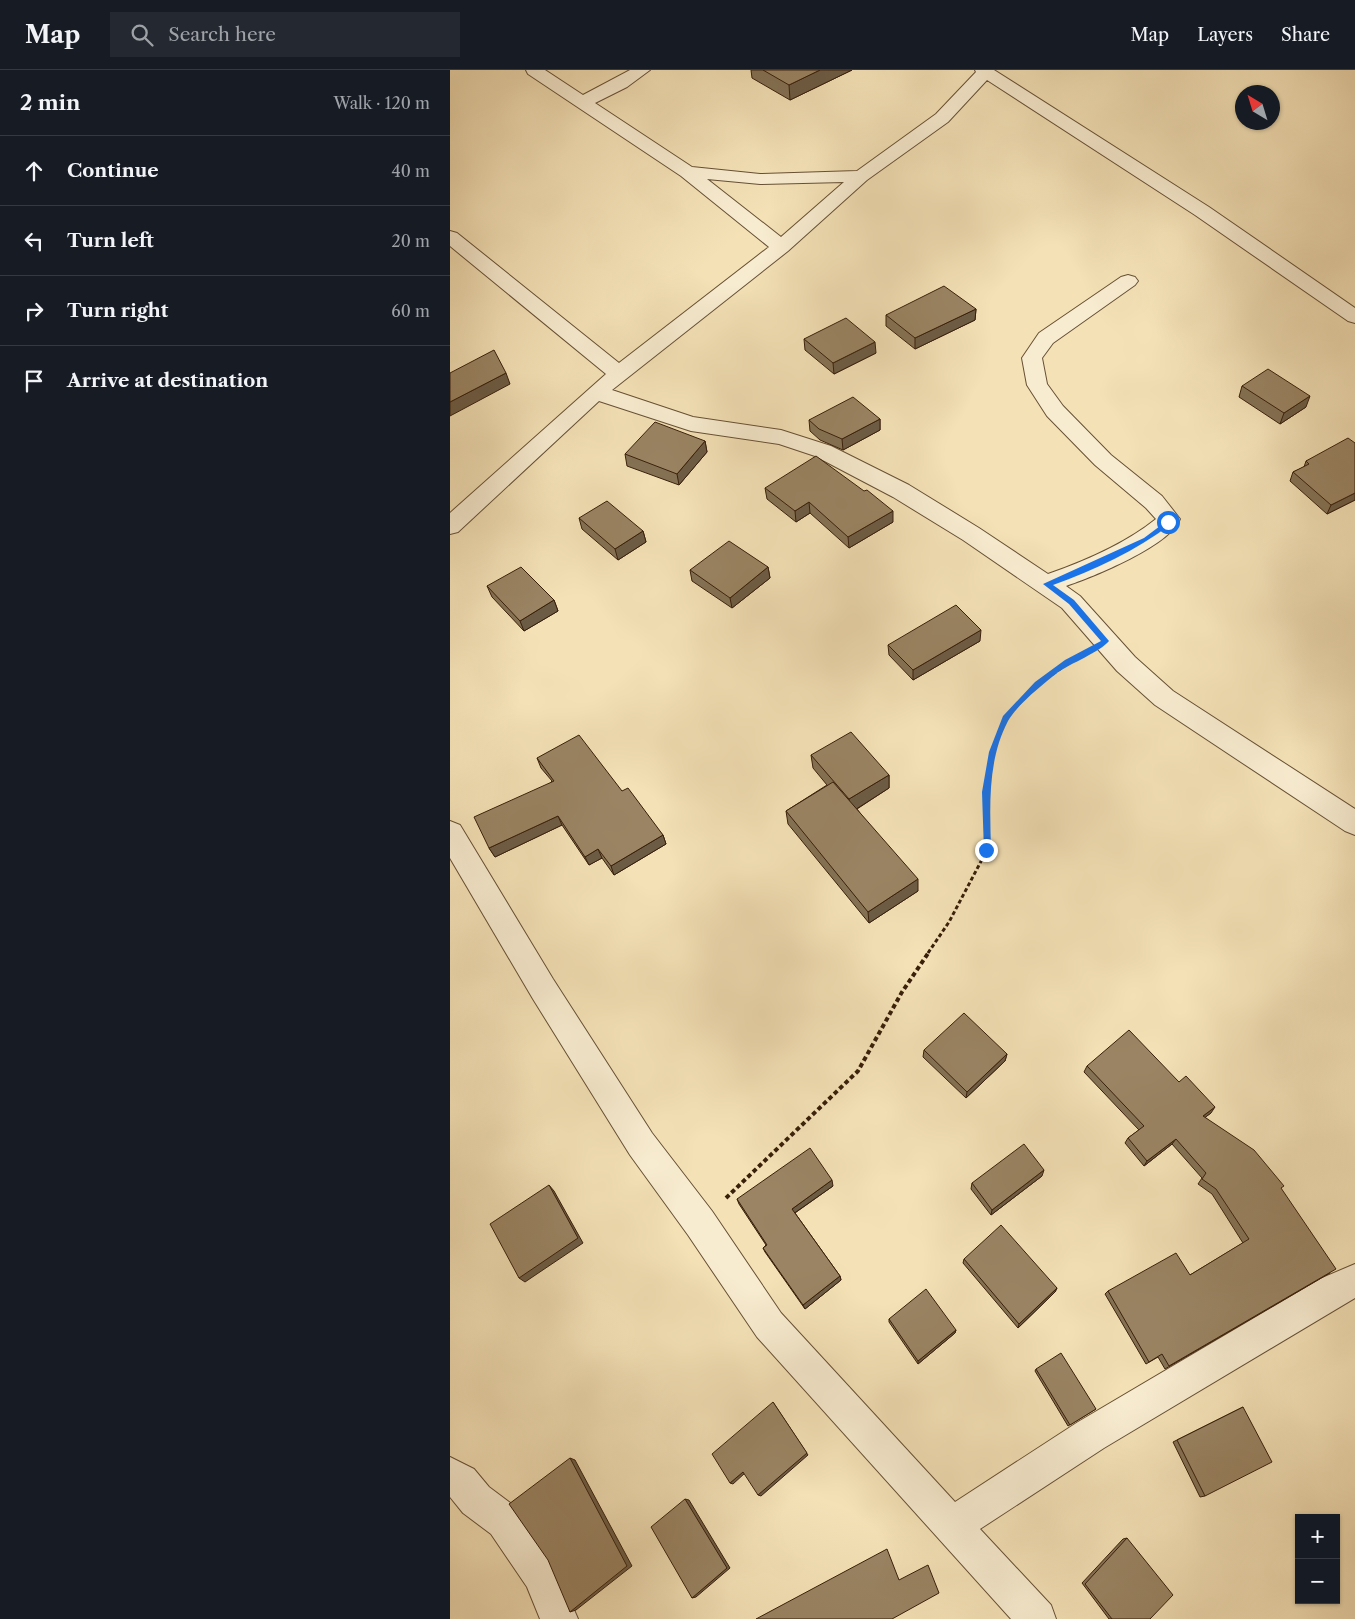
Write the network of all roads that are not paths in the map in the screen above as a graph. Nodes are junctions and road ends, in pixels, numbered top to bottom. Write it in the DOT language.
graph roads {
  1 [pos="534,70"];
  2 [pos="642,70"];
  3 [pos="985,71"];
  4 [pos="583,102"];
  5 [pos="687,172"];
  6 [pos="861,176"];
  7 [pos="450,237"];
  8 [pos="781,247"];
  9 [pos="1128,281"];
  10 [pos="1355,317"];
  11 [pos="619,374"];
  12 [pos="596,392"];
  13 [pos="450,526"];
  14 [pos="1047,584"];
  15 [pos="1355,823"];
  16 [pos="450,833"];
  17 [pos="1355,1281"];
  18 [pos="450,1474"];
  19 [pos="951,1526"];
  20 [pos="559,1619"];
  21 [pos="1036,1619"];
  1 -- 4 [label="street"];
  2 -- 4 [label="street"];
  3 -- 6 [label="street"];
  3 -- 10 [label="street"];
  4 -- 5 [label="street"];
  5 -- 6 [label="street"];
  5 -- 8 [label="street"];
  6 -- 8 [label="street"];
  7 -- 11 [label="street"];
  8 -- 11 [label="street"];
  9 -- 14 [label="street"];
  11 -- 12 [label="street"];
  12 -- 13 [label="street"];
  12 -- 14 [label="street"];
  14 -- 15 [label="street"];
  16 -- 19 [label="street"];
  17 -- 19 [label="street"];
  18 -- 20 [label="street"];
  19 -- 21 [label="street"];
}
